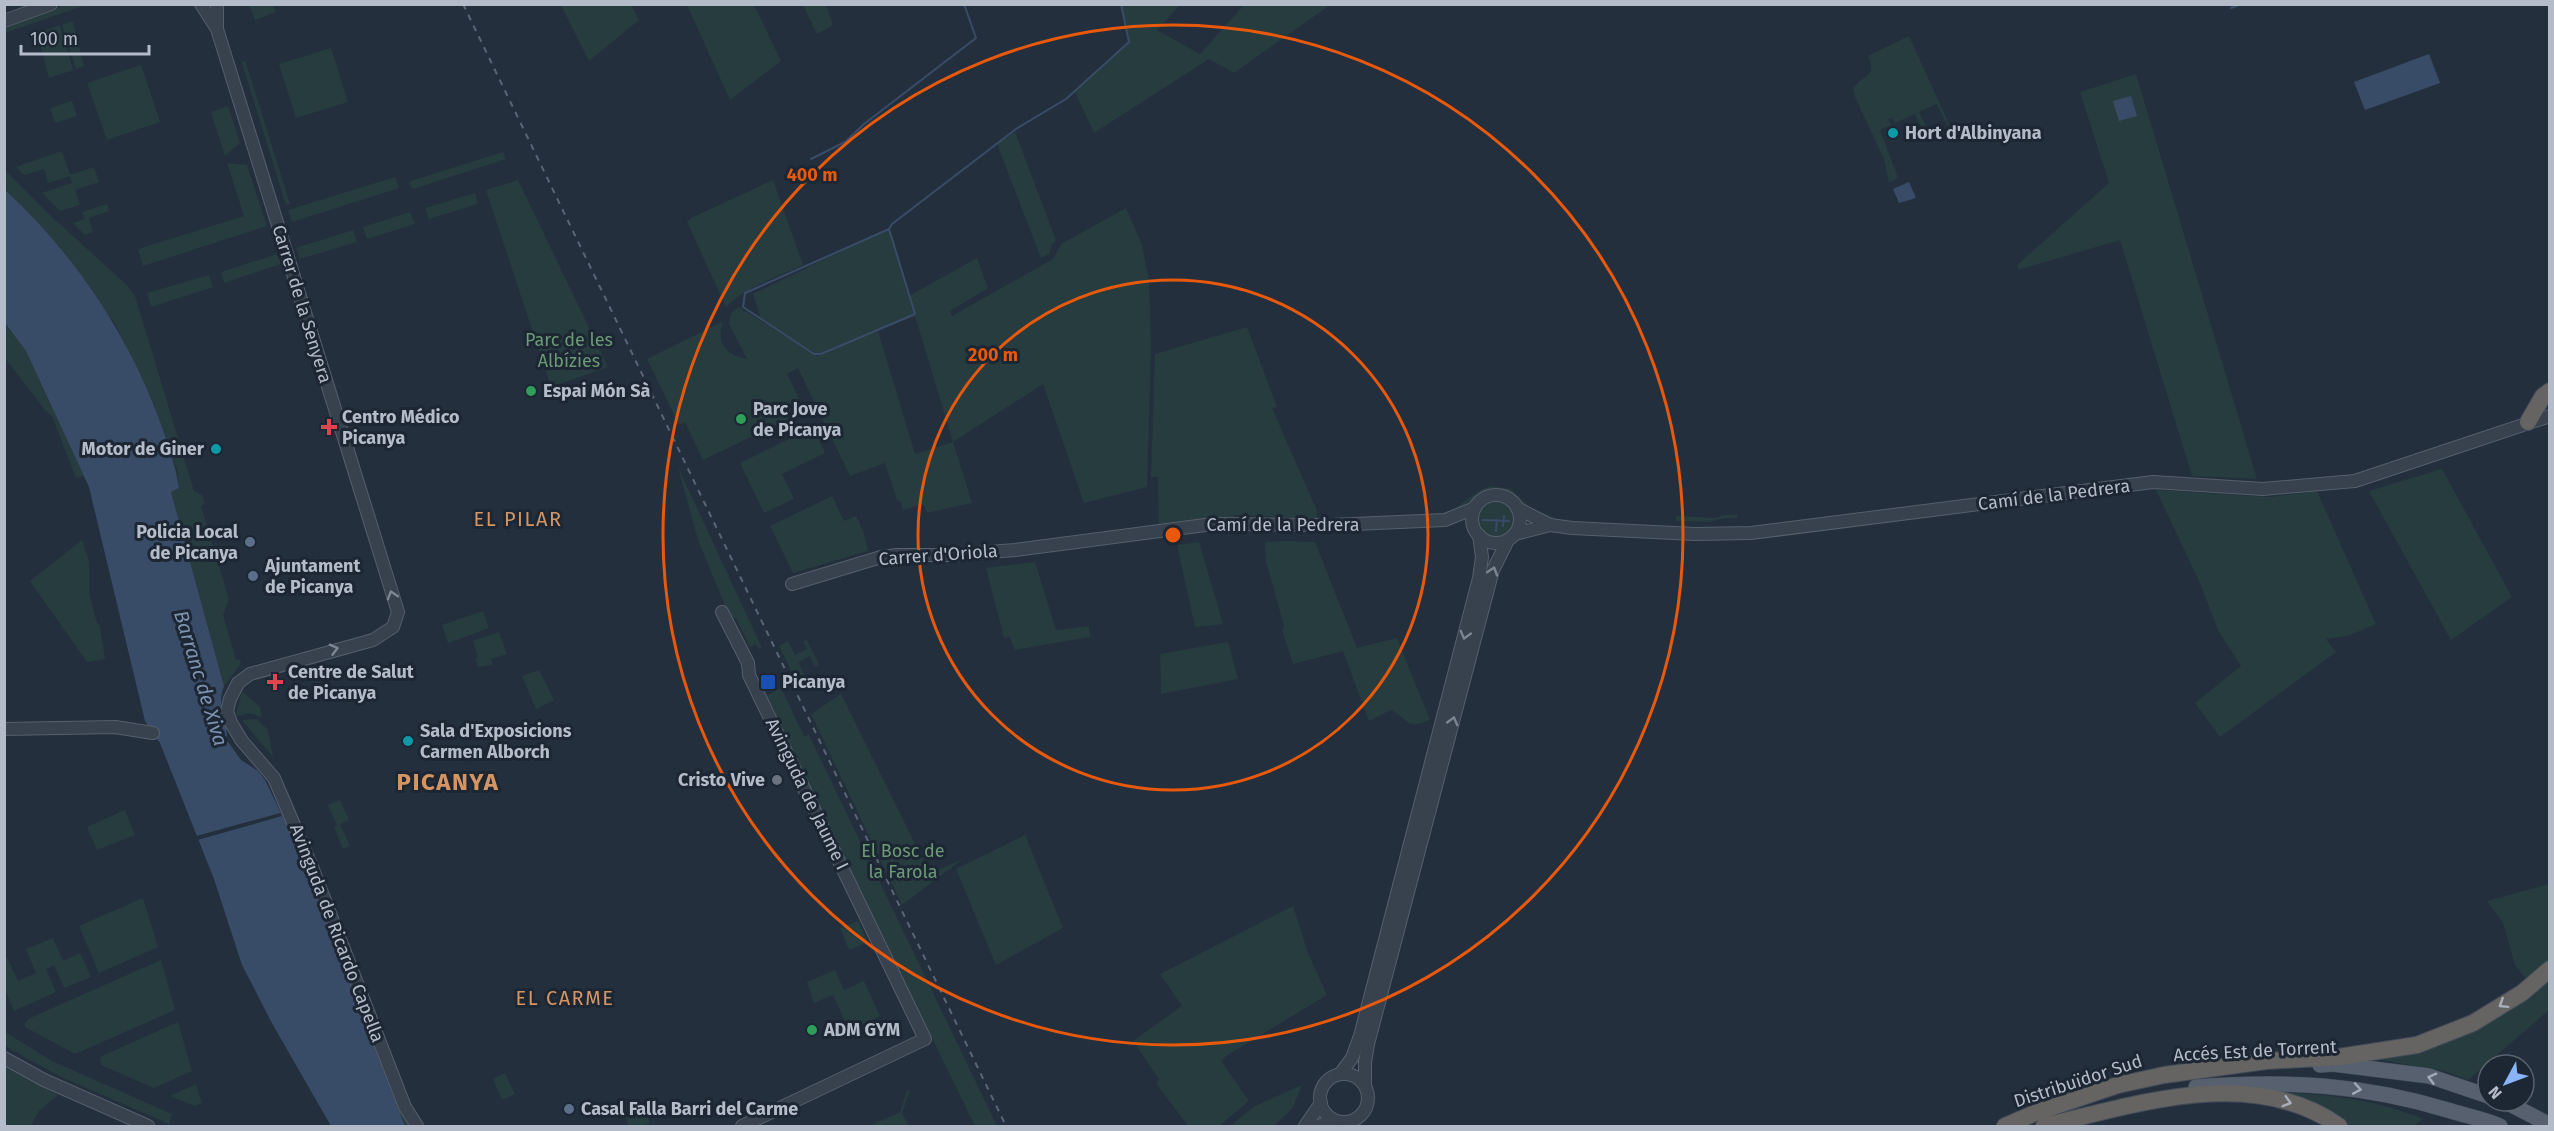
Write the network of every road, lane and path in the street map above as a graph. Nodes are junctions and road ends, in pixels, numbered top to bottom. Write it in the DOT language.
graph roads {
  1 [pos="51,4"];
  2 [pos="201,4"];
  3 [pos="217,4"];
  4 [pos="4,21"];
  5 [pos="217,29"];
  6 [pos="2550,391"];
  7 [pos="2550,416"];
  8 [pos="2528,422"];
  9 [pos="1475,508"];
  10 [pos="1517,508"];
  11 [pos="1445,520"];
  12 [pos="1550,525"];
  13 [pos="1477,532"];
  14 [pos="1511,537"];
  15 [pos="1015,550"];
  16 [pos="792,584"];
  17 [pos="723,612"];
  18 [pos="4,729"];
  19 [pos="153,733"];
  20 [pos="246,746"];
  21 [pos="2550,969"];
  22 [pos="4,1058"];
  23 [pos="1340,1074"];
  24 [pos="2164,1075"];
  25 [pos="1365,1086"];
  26 [pos="2476,1092"];
  27 [pos="1321,1103"];
  28 [pos="2527,1113"];
  29 [pos="1334,1120"];
  30 [pos="2550,1125"];
  31 [pos="148,1126"];
  32 [pos="417,1126"];
  33 [pos="742,1126"];
  34 [pos="1305,1126"];
  35 [pos="1318,1126"];
  36 [pos="2005,1126"];
  37 [pos="2044,1126"];
  38 [pos="2339,1126"];
  39 [pos="2499,1126"];
  1 -- 4 [label="street"];
  2 -- 5 [label="street, Carrer de la Senyera"];
  3 -- 5 [label="street, Carrer de la Senyera"];
  20 -- 5 [label="street, Carrer de la Senyera, one-way"];
  6 -- 8 [label="highway"];
  7 -- 8 [label="street, Camí de la Pedrera"];
  8 -- 12 [label="street, Camí de la Pedrera"];
  9 -- 10 [label="street"];
  9 -- 11 [label="street, Camí de la Pedrera"];
  9 -- 13 [label="street"];
  10 -- 12 [label="street, Camí de la Pedrera"];
  10 -- 14 [label="street"];
  11 -- 13 [label="street, Camí de la Pedrera"];
  11 -- 15 [label="street, Camí de la Pedrera"];
  12 -- 14 [label="street, Camí de la Pedrera"];
  13 -- 14 [label="street"];
  13 -- 23 [label="street, one-way"];
  25 -- 14 [label="street, one-way"];
  15 -- 16 [label="street, Carrer d'Oriola"];
  17 -- 33 [label="street, Avinguda de Jaume I"];
  18 -- 19 [label="street"];
  20 -- 32 [label="street, Avinguda de Ricardo Capella"];
  21 -- 24 [label="highway, Distribuïdor Sud, one-way"];
  22 -- 31 [label="street"];
  23 -- 25 [label="street"];
  23 -- 27 [label="street"];
  26 -- 24 [label="main road, Accés Est de Torrent, one-way"];
  24 -- 36 [label="highway, Distribuïdor Sud"];
  25 -- 29 [label="street"];
  27 -- 29 [label="street"];
  27 -- 34 [label="street"];
  28 -- 30 [label="main road"];
  29 -- 35 [label="street"];
  37 -- 38 [label="highway, one-way"];
  37 -- 39 [label="main road, Accés Est de Torrent, one-way"];
}
